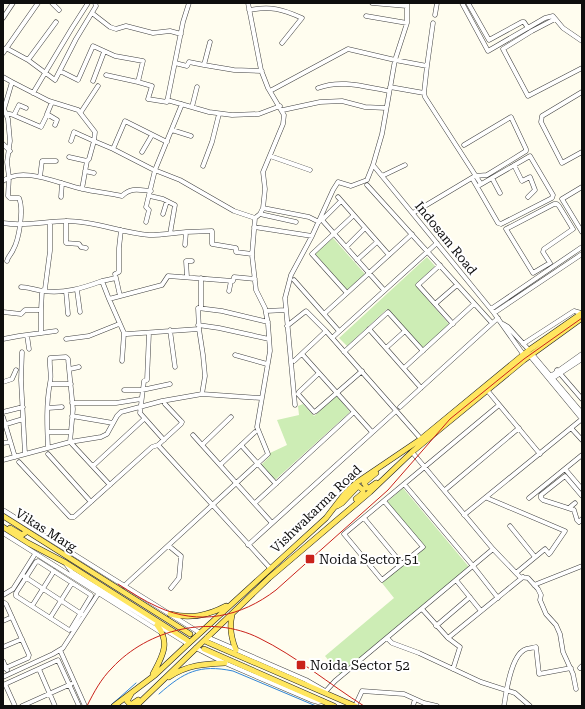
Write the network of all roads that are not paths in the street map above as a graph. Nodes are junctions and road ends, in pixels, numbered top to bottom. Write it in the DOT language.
graph roads {
  1 [pos="12,3"];
  2 [pos="38,3"];
  3 [pos="52,3"];
  4 [pos="88,3"];
  5 [pos="95,3"];
  6 [pos="189,3"];
  7 [pos="248,3"];
  8 [pos="372,3"];
  9 [pos="437,3"];
  10 [pos="462,3"];
  11 [pos="468,3"];
  12 [pos="407,4"];
  13 [pos="59,10"];
  14 [pos="249,10"];
  15 [pos="92,13"];
  16 [pos="434,15"];
  17 [pos="366,16"];
  18 [pos="3,18"];
  19 [pos="555,19"];
  20 [pos="56,22"];
  21 [pos="407,23"];
  22 [pos="433,23"];
  23 [pos="528,28"];
  24 [pos="181,34"];
  25 [pos="582,41"];
  26 [pos="210,42"];
  27 [pos="282,43"];
  28 [pos="6,48"];
  29 [pos="104,52"];
  30 [pos="3,53"];
  31 [pos="28,60"];
  32 [pos="395,60"];
  33 [pos="175,63"];
  34 [pos="204,65"];
  35 [pos="427,66"];
  36 [pos="582,68"];
  37 [pos="60,71"];
  38 [pos="262,71"];
  39 [pos="45,72"];
  40 [pos="106,75"];
  41 [pos="3,77"];
  42 [pos="93,81"];
  43 [pos="12,82"];
  44 [pos="138,82"];
  45 [pos="98,86"];
  46 [pos="197,87"];
  47 [pos="318,88"];
  48 [pos="389,89"];
  49 [pos="270,91"];
  50 [pos="582,92"];
  51 [pos="33,93"];
  52 [pos="424,93"];
  53 [pos="167,100"];
  54 [pos="52,102"];
  55 [pos="182,104"];
  56 [pos="192,107"];
  57 [pos="26,108"];
  58 [pos="281,108"];
  59 [pos="386,108"];
  60 [pos="6,112"];
  61 [pos="81,112"];
  62 [pos="219,114"];
  63 [pos="13,115"];
  64 [pos="47,115"];
  65 [pos="53,122"];
  66 [pos="172,130"];
  67 [pos="152,134"];
  68 [pos="191,136"];
  69 [pos="71,141"];
  70 [pos="94,141"];
  71 [pos="167,142"];
  72 [pos="3,144"];
  73 [pos="464,145"];
  74 [pos="113,149"];
  75 [pos="10,151"];
  76 [pos="142,152"];
  77 [pos="582,152"];
  78 [pos="270,156"];
  79 [pos="69,157"];
  80 [pos="56,161"];
  81 [pos="87,161"];
  82 [pos="373,165"];
  83 [pos="405,165"];
  84 [pos="514,165"];
  85 [pos="203,166"];
  86 [pos="155,170"];
  87 [pos="310,170"];
  88 [pos="85,171"];
  89 [pos="94,173"];
  90 [pos="382,176"];
  91 [pos="9,177"];
  92 [pos="40,177"];
  93 [pos="474,177"];
  94 [pos="492,178"];
  95 [pos="3,181"];
  96 [pos="62,183"];
  97 [pos="367,185"];
  98 [pos="479,185"];
  99 [pos="582,188"];
  100 [pos="82,189"];
  101 [pos="151,191"];
  102 [pos="500,193"];
  103 [pos="150,196"];
  104 [pos="61,197"];
  105 [pos="338,197"];
  106 [pos="528,197"];
  107 [pos="167,201"];
  108 [pos="341,201"];
  109 [pos="263,208"];
  110 [pos="413,213"];
  111 [pos="163,214"];
  112 [pos="260,214"];
  113 [pos="354,215"];
  114 [pos="255,218"];
  115 [pos="66,221"];
  116 [pos="146,222"];
  117 [pos="296,222"];
  118 [pos="319,222"];
  119 [pos="3,223"];
  120 [pos="50,223"];
  121 [pos="20,225"];
  122 [pos="254,227"];
  123 [pos="365,228"];
  124 [pos="121,230"];
  125 [pos="186,232"];
  126 [pos="582,232"];
  127 [pos="170,234"];
  128 [pos="334,234"];
  129 [pos="412,234"];
  130 [pos="312,236"];
  131 [pos="377,242"];
  132 [pos="437,243"];
  133 [pos="185,245"];
  134 [pos="346,247"];
  135 [pos="582,247"];
  136 [pos="86,248"];
  137 [pos="427,251"];
  138 [pos="252,254"];
  139 [pos="582,254"];
  140 [pos="389,255"];
  141 [pos="357,260"];
  142 [pos="7,261"];
  143 [pos="192,261"];
  144 [pos="440,265"];
  145 [pos="552,265"];
  146 [pos="369,273"];
  147 [pos="187,277"];
  148 [pos="116,278"];
  149 [pos="201,278"];
  150 [pos="255,279"];
  151 [pos="294,280"];
  152 [pos="102,281"];
  153 [pos="231,281"];
  154 [pos="457,285"];
  155 [pos="21,287"];
  156 [pos="77,290"];
  157 [pos="384,290"];
  158 [pos="42,291"];
  159 [pos="66,291"];
  160 [pos="229,291"];
  161 [pos="347,293"];
  162 [pos="120,296"];
  163 [pos="109,299"];
  164 [pos="435,304"];
  165 [pos="474,304"];
  166 [pos="202,308"];
  167 [pos="41,310"];
  168 [pos="286,310"];
  169 [pos="266,311"];
  170 [pos="492,311"];
  171 [pos="3,312"];
  172 [pos="80,312"];
  173 [pos="68,314"];
  174 [pos="324,314"];
  175 [pos="582,315"];
  176 [pos="498,318"];
  177 [pos="268,322"];
  178 [pos="492,323"];
  179 [pos="120,324"];
  180 [pos="453,324"];
  181 [pos="503,324"];
  182 [pos="287,326"];
  183 [pos="198,327"];
  184 [pos="369,329"];
  185 [pos="170,330"];
  186 [pos="56,331"];
  187 [pos="326,331"];
  188 [pos="339,331"];
  189 [pos="405,331"];
  190 [pos="41,333"];
  191 [pos="124,333"];
  192 [pos="149,333"];
  193 [pos="27,335"];
  194 [pos="332,338"];
  195 [pos="3,339"];
  196 [pos="66,339"];
  197 [pos="269,339"];
  198 [pos="523,344"];
  199 [pos="386,348"];
  200 [pos="29,349"];
  201 [pos="423,351"];
  202 [pos="22,352"];
  203 [pos="344,352"];
  204 [pos="530,353"];
  205 [pos="302,354"];
  206 [pos="523,354"];
  207 [pos="582,354"];
  208 [pos="235,355"];
  209 [pos="582,359"];
  210 [pos="122,361"];
  211 [pos="294,361"];
  212 [pos="267,364"];
  213 [pos="175,367"];
  214 [pos="79,368"];
  215 [pos="404,368"];
  216 [pos="70,369"];
  217 [pos="16,370"];
  218 [pos="362,371"];
  219 [pos="559,372"];
  220 [pos="319,373"];
  221 [pos="552,377"];
  222 [pos="3,382"];
  223 [pos="50,384"];
  224 [pos="71,384"];
  225 [pos="170,384"];
  226 [pos="421,388"];
  227 [pos="124,390"];
  228 [pos="142,390"];
  229 [pos="487,390"];
  230 [pos="337,393"];
  231 [pos="202,394"];
  232 [pos="261,398"];
  233 [pos="141,399"];
  234 [pos="582,399"];
  235 [pos="72,403"];
  236 [pos="165,404"];
  237 [pos="499,404"];
  238 [pos="295,405"];
  239 [pos="23,407"];
  240 [pos="62,407"];
  241 [pos="140,407"];
  242 [pos="400,407"];
  243 [pos="48,408"];
  244 [pos="396,411"];
  245 [pos="3,412"];
  246 [pos="354,412"];
  247 [pos="582,413"];
  248 [pos="72,416"];
  249 [pos="3,417"];
  250 [pos="231,417"];
  251 [pos="23,419"];
  252 [pos="144,419"];
  253 [pos="582,419"];
  254 [pos="113,423"];
  255 [pos="4,425"];
  256 [pos="519,428"];
  257 [pos="571,428"];
  258 [pos="48,432"];
  259 [pos="71,432"];
  260 [pos="255,432"];
  261 [pos="372,432"];
  262 [pos="193,435"];
  263 [pos="421,439"];
  264 [pos="164,440"];
  265 [pos="582,440"];
  266 [pos="10,442"];
  267 [pos="3,443"];
  268 [pos="71,443"];
  269 [pos="158,445"];
  270 [pos="202,445"];
  271 [pos="241,445"];
  272 [pos="48,448"];
  273 [pos="412,452"];
  274 [pos="25,454"];
  275 [pos="48,454"];
  276 [pos="540,454"];
  277 [pos="582,455"];
  278 [pos="396,456"];
  279 [pos="15,457"];
  280 [pos="3,460"];
  281 [pos="19,462"];
  282 [pos="402,462"];
  283 [pos="257,464"];
  284 [pos="220,465"];
  285 [pos="93,466"];
  286 [pos="425,467"];
  287 [pos="565,469"];
  288 [pos="236,483"];
  289 [pos="552,483"];
  290 [pos="276,484"];
  291 [pos="404,484"];
  292 [pos="110,485"];
  293 [pos="582,489"];
  294 [pos="445,490"];
  295 [pos="582,496"];
  296 [pos="487,498"];
  297 [pos="530,498"];
  298 [pos="384,501"];
  299 [pos="91,502"];
  300 [pos="255,503"];
  301 [pos="575,503"];
  302 [pos="213,505"];
  303 [pos="334,507"];
  304 [pos="569,508"];
  305 [pos="3,510"];
  306 [pos="464,515"];
  307 [pos="3,516"];
  308 [pos="341,516"];
  309 [pos="364,518"];
  310 [pos="582,519"];
  311 [pos="272,523"];
  312 [pos="3,526"];
  313 [pos="510,526"];
  314 [pos="25,530"];
  315 [pos="3,533"];
  316 [pos="33,535"];
  317 [pos="28,543"];
  318 [pos="248,545"];
  319 [pos="169,546"];
  320 [pos="493,549"];
  321 [pos="35,554"];
  322 [pos="535,557"];
  323 [pos="79,560"];
  324 [pos="66,564"];
  325 [pos="402,564"];
  326 [pos="473,566"];
  327 [pos="582,566"];
  328 [pos="270,568"];
  329 [pos="54,571"];
  330 [pos="516,573"];
  331 [pos="24,576"];
  332 [pos="523,577"];
  333 [pos="456,580"];
  334 [pos="72,583"];
  335 [pos="534,585"];
  336 [pos="124,586"];
  337 [pos="171,588"];
  338 [pos="43,589"];
  339 [pos="3,594"];
  340 [pos="98,594"];
  341 [pos="470,597"];
  342 [pos="498,598"];
  343 [pos="61,600"];
  344 [pos="234,601"];
  345 [pos="3,602"];
  346 [pos="32,606"];
  347 [pos="422,609"];
  348 [pos="481,611"];
  349 [pos="170,614"];
  350 [pos="232,614"];
  351 [pos="83,615"];
  352 [pos="12,617"];
  353 [pos="50,618"];
  354 [pos="3,621"];
  355 [pos="157,625"];
  356 [pos="436,626"];
  357 [pos="162,633"];
  358 [pos="200,633"];
  359 [pos="190,634"];
  360 [pos="386,638"];
  361 [pos="448,638"];
  362 [pos="22,639"];
  363 [pos="207,640"];
  364 [pos="188,642"];
  365 [pos="3,647"];
  366 [pos="196,648"];
  367 [pos="204,649"];
  368 [pos="60,650"];
  369 [pos="236,650"];
  370 [pos="3,661"];
  371 [pos="225,663"];
  372 [pos="571,668"];
  373 [pos="5,669"];
  374 [pos="39,669"];
  375 [pos="453,669"];
  376 [pos="10,674"];
  377 [pos="3,677"];
  378 [pos="152,677"];
  379 [pos="161,682"];
  380 [pos="72,684"];
  381 [pos="4,685"];
  382 [pos="576,689"];
  383 [pos="135,690"];
  384 [pos="506,690"];
  385 [pos="151,692"];
  386 [pos="326,692"];
  387 [pos="50,694"];
  388 [pos="415,699"];
  389 [pos="323,701"];
  390 [pos="530,705"];
  391 [pos="15,706"];
  392 [pos="22,706"];
  393 [pos="55,706"];
  394 [pos="79,706"];
  395 [pos="85,706"];
  396 [pos="114,706"];
  397 [pos="136,706"];
  398 [pos="334,706"];
  399 [pos="357,706"];
  400 [pos="413,706"];
  401 [pos="437,706"];
  402 [pos="504,706"];
  403 [pos="536,706"];
  1 -- 18 [label="street"];
  2 -- 28 [label="street"];
  3 -- 13 [label="street"];
  4 -- 39 [label="street"];
  5 -- 15 [label="street"];
  6 -- 24 [label="street"];
  7 -- 14 [label="street"];
  8 -- 12 [label="street"];
  9 -- 16 [label="street"];
  10 -- 23 [label="street"];
  11 -- 23 [label="street"];
  12 -- 21 [label="street"];
  14 -- 27 [label="street"];
  14 -- 38 [label="street"];
  15 -- 24 [label="street"];
  15 -- 37 [label="street"];
  17 -- 21 [label="street"];
  19 -- 23 [label="street"];
  19 -- 25 [label="street"];
  19 -- 36 [label="street"];
  20 -- 31 [label="street"];
  21 -- 32 [label="street"];
  22 -- 35 [label="street"];
  24 -- 33 [label="street"];
  26 -- 34 [label="street"];
  28 -- 30 [label="street"];
  28 -- 31 [label="street"];
  29 -- 37 [label="street"];
  29 -- 42 [label="street"];
  29 -- 44 [label="street"];
  31 -- 39 [label="street"];
  32 -- 35 [label="street"];
  32 -- 48 [label="street"];
  32 -- 49 [label="street"];
  33 -- 34 [label="street"];
  33 -- 53 [label="street"];
  34 -- 38 [label="street"];
  35 -- 52 [label="street"];
  37 -- 39 [label="street"];
  38 -- 49 [label="street"];
  39 -- 51 [label="street"];
  40 -- 44 [label="street"];
  41 -- 43 [label="street"];
  43 -- 51 [label="street"];
  43 -- 60 [label="street"];
  44 -- 53 [label="street"];
  45 -- 61 [label="street"];
  46 -- 56 [label="street"];
  47 -- 48 [label="street"];
  48 -- 52 [label="street"];
  48 -- 59 [label="street"];
  49 -- 58 [label="street"];
  50 -- 77 [label="street"];
  51 -- 54 [label="street"];
  52 -- 93 [label="street"];
  53 -- 55 [label="street"];
  54 -- 61 [label="street"];
  54 -- 64 [label="street"];
  55 -- 56 [label="street"];
  55 -- 66 [label="street"];
  56 -- 62 [label="street"];
  57 -- 63 [label="street"];
  58 -- 59 [label="street"];
  58 -- 62 [label="street"];
  58 -- 78 [label="street"];
  59 -- 82 [label="street"];
  60 -- 63 [label="street"];
  60 -- 75 [label="street"];
  61 -- 70 [label="street"];
  62 -- 85 [label="street"];
  63 -- 64 [label="street"];
  64 -- 65 [label="street"];
  66 -- 68 [label="street"];
  66 -- 71 [label="street"];
  67 -- 71 [label="street"];
  67 -- 74 [label="street"];
  67 -- 76 [label="street"];
  69 -- 70 [label="street"];
  70 -- 74 [label="street"];
  70 -- 81 [label="street"];
  71 -- 86 [label="street"];
  72 -- 75 [label="street"];
  73 -- 93 [label="street"];
  74 -- 86 [label="street"];
  75 -- 91 [label="street"];
  78 -- 87 [label="street"];
  78 -- 109 [label="street"];
  79 -- 81 [label="street"];
  80 -- 92 [label="street"];
  81 -- 88 [label="street"];
  82 -- 90 [label="street, Indosam Road"];
  82 -- 118 [label="street"];
  83 -- 90 [label="street"];
  84 -- 94 [label="street"];
  84 -- 98 [label="street"];
  84 -- 106 [label="street"];
  86 -- 101 [label="street"];
  86 -- 114 [label="street"];
  88 -- 89 [label="street"];
  88 -- 100 [label="street"];
  90 -- 110 [label="street, Indosam Road"];
  91 -- 92 [label="street"];
  91 -- 95 [label="street"];
  91 -- 121 [label="street"];
  92 -- 96 [label="street"];
  93 -- 98 [label="street"];
  93 -- 110 [label="street"];
  94 -- 98 [label="street"];
  94 -- 102 [label="street"];
  96 -- 100 [label="street"];
  96 -- 104 [label="street"];
  97 -- 129 [label="street"];
  99 -- 126 [label="street"];
  100 -- 101 [label="street"];
  101 -- 103 [label="street"];
  103 -- 107 [label="street"];
  103 -- 116 [label="street"];
  105 -- 108 [label="street"];
  107 -- 111 [label="street"];
  107 -- 127 [label="street"];
  108 -- 113 [label="street"];
  108 -- 128 [label="street"];
  109 -- 112 [label="street"];
  109 -- 118 [label="street"];
  110 -- 132 [label="street, Indosam Road"];
  112 -- 114 [label="street"];
  112 -- 117 [label="street"];
  113 -- 123 [label="street"];
  113 -- 128 [label="street"];
  114 -- 122 [label="street"];
  115 -- 120 [label="street"];
  115 -- 124 [label="street"];
  115 -- 136 [label="street"];
  118 -- 130 [label="street"];
  119 -- 121 [label="street"];
  120 -- 121 [label="street"];
  120 -- 158 [label="street"];
  121 -- 142 [label="street"];
  122 -- 130 [label="street"];
  122 -- 138 [label="street"];
  123 -- 131 [label="street"];
  123 -- 134 [label="street"];
  124 -- 127 [label="street"];
  124 -- 148 [label="street"];
  125 -- 127 [label="street"];
  125 -- 133 [label="street"];
  125 -- 138 [label="street"];
  128 -- 134 [label="street"];
  128 -- 161 [label="street"];
  129 -- 137 [label="street"];
  129 -- 140 [label="street"];
  130 -- 168 [label="street"];
  131 -- 140 [label="street"];
  131 -- 141 [label="street"];
  132 -- 137 [label="street"];
  132 -- 170 [label="street, Indosam Road"];
  134 -- 141 [label="street"];
  135 -- 145 [label="street"];
  137 -- 144 [label="street"];
  137 -- 157 [label="street"];
  138 -- 150 [label="street"];
  139 -- 170 [label="street"];
  140 -- 146 [label="street"];
  141 -- 146 [label="street"];
  143 -- 147 [label="street"];
  144 -- 154 [label="street"];
  144 -- 164 [label="street"];
  145 -- 145 [label="street"];
  145 -- 170 [label="street"];
  146 -- 157 [label="street"];
  146 -- 161 [label="street"];
  147 -- 149 [label="street"];
  147 -- 162 [label="street"];
  148 -- 152 [label="street"];
  148 -- 162 [label="street"];
  149 -- 153 [label="street"];
  149 -- 166 [label="street"];
  150 -- 153 [label="street"];
  150 -- 169 [label="street"];
  151 -- 174 [label="street"];
  152 -- 156 [label="street"];
  152 -- 163 [label="street"];
  153 -- 160 [label="street"];
  154 -- 164 [label="street"];
  154 -- 165 [label="street"];
  155 -- 158 [label="street"];
  156 -- 159 [label="street"];
  156 -- 172 [label="street"];
  157 -- 188 [label="street"];
  158 -- 159 [label="street"];
  158 -- 167 [label="street"];
  159 -- 173 [label="street"];
  161 -- 174 [label="street"];
  162 -- 163 [label="street"];
  163 -- 179 [label="street"];
  164 -- 180 [label="street"];
  165 -- 178 [label="street"];
  165 -- 180 [label="street"];
  166 -- 177 [label="street"];
  166 -- 183 [label="street"];
  167 -- 171 [label="street"];
  167 -- 190 [label="street"];
  168 -- 169 [label="street"];
  168 -- 182 [label="street"];
  169 -- 177 [label="street"];
  170 -- 176 [label="street, Indosam Road"];
  174 -- 188 [label="street"];
  175 -- 198 [label="street"];
  175 -- 204 [label="main road, Vishwakarma Road"];
  176 -- 178 [label="street"];
  176 -- 181 [label="street, Indosam Road"];
  177 -- 197 [label="street"];
  178 -- 226 [label="street"];
  179 -- 191 [label="street"];
  179 -- 196 [label="street"];
  180 -- 201 [label="street"];
  181 -- 198 [label="street, Indosam Road"];
  181 -- 206 [label="street, Indosam Road"];
  182 -- 187 [label="street"];
  182 -- 238 [label="street"];
  183 -- 185 [label="street"];
  183 -- 197 [label="street"];
  183 -- 231 [label="street"];
  184 -- 189 [label="street"];
  184 -- 199 [label="street"];
  184 -- 203 [label="street"];
  185 -- 192 [label="street"];
  185 -- 213 [label="street"];
  186 -- 190 [label="street"];
  187 -- 194 [label="street"];
  187 -- 205 [label="street"];
  188 -- 194 [label="street"];
  189 -- 199 [label="street"];
  189 -- 201 [label="street"];
  190 -- 193 [label="street"];
  191 -- 192 [label="street"];
  191 -- 210 [label="street"];
  192 -- 228 [label="street"];
  193 -- 195 [label="street"];
  193 -- 200 [label="street"];
  194 -- 203 [label="street"];
  197 -- 212 [label="street"];
  198 -- 204 [label="street, Indosam Road"];
  199 -- 215 [label="street"];
  201 -- 215 [label="street"];
  202 -- 239 [label="street"];
  203 -- 218 [label="street"];
  204 -- 206 [label="main road, Vishwakarma Road"];
  204 -- 221 [label="street"];
  204 -- 229 [label="main road, Vishwakarma Road"];
  204 -- 253 [label="street"];
  205 -- 211 [label="street"];
  205 -- 220 [label="street"];
  206 -- 263 [label="main road, Vishwakarma Road"];
  207 -- 219 [label="street"];
  208 -- 212 [label="street"];
  209 -- 219 [label="street"];
  212 -- 232 [label="street"];
  214 -- 216 [label="street"];
  215 -- 226 [label="street"];
  216 -- 223 [label="street"];
  216 -- 224 [label="street"];
  217 -- 222 [label="street"];
  218 -- 230 [label="street"];
  218 -- 244 [label="street"];
  219 -- 221 [label="street"];
  219 -- 234 [label="street"];
  220 -- 230 [label="street"];
  220 -- 230 [label="street"];
  221 -- 247 [label="street"];
  223 -- 224 [label="street"];
  223 -- 243 [label="street"];
  224 -- 235 [label="street"];
  225 -- 228 [label="street"];
  226 -- 242 [label="street"];
  227 -- 228 [label="street"];
  228 -- 233 [label="street"];
  229 -- 237 [label="street"];
  229 -- 273 [label="main road, Vishwakarma Road"];
  230 -- 246 [label="street"];
  231 -- 232 [label="street"];
  231 -- 241 [label="street"];
  232 -- 283 [label="street"];
  233 -- 235 [label="street"];
  233 -- 241 [label="street"];
  235 -- 248 [label="street"];
  236 -- 264 [label="street"];
  237 -- 256 [label="street"];
  237 -- 286 [label="street"];
  239 -- 245 [label="street"];
  239 -- 251 [label="street"];
  240 -- 243 [label="street"];
  241 -- 252 [label="street"];
  241 -- 254 [label="street"];
  243 -- 258 [label="street"];
  244 -- 261 [label="street"];
  244 -- 263 [label="street"];
  246 -- 261 [label="street"];
  246 -- 290 [label="street"];
  248 -- 254 [label="street"];
  248 -- 259 [label="street"];
  249 -- 255 [label="street"];
  250 -- 270 [label="street"];
  251 -- 255 [label="street"];
  251 -- 274 [label="street"];
  252 -- 264 [label="street"];
  252 -- 285 [label="street"];
  253 -- 257 [label="street"];
  254 -- 268 [label="street"];
  255 -- 266 [label="street"];
  256 -- 276 [label="street"];
  256 -- 294 [label="street"];
  257 -- 265 [label="street"];
  257 -- 276 [label="street"];
  258 -- 259 [label="street"];
  258 -- 272 [label="street"];
  259 -- 268 [label="street"];
  260 -- 271 [label="street"];
  261 -- 311 [label="street"];
  262 -- 270 [label="street"];
  263 -- 278 [label="main road, Vishwakarma Road"];
  264 -- 269 [label="street"];
  266 -- 267 [label="street"];
  266 -- 279 [label="street"];
  268 -- 272 [label="street"];
  268 -- 285 [label="street"];
  269 -- 292 [label="street"];
  269 -- 302 [label="street"];
  270 -- 284 [label="street"];
  271 -- 283 [label="street"];
  271 -- 284 [label="street"];
  272 -- 274 [label="street"];
  273 -- 282 [label="main road, Vishwakarma Road"];
  273 -- 286 [label="street"];
  274 -- 279 [label="street"];
  275 -- 299 [label="street"];
  276 -- 296 [label="street"];
  277 -- 287 [label="street"];
  278 -- 282 [label="main road"];
  278 -- 303 [label="main road, Vishwakarma Road"];
  279 -- 280 [label="street"];
  281 -- 299 [label="street"];
  282 -- 308 [label="main road, Vishwakarma Road"];
  283 -- 288 [label="street"];
  283 -- 290 [label="street"];
  284 -- 288 [label="street"];
  285 -- 292 [label="street"];
  286 -- 291 [label="street"];
  286 -- 294 [label="street"];
  287 -- 289 [label="street"];
  287 -- 293 [label="street"];
  288 -- 300 [label="street"];
  288 -- 302 [label="street"];
  289 -- 295 [label="street"];
  289 -- 297 [label="street"];
  289 -- 304 [label="street"];
  290 -- 300 [label="street"];
  291 -- 298 [label="street"];
  291 -- 326 [label="street"];
  292 -- 299 [label="street"];
  294 -- 306 [label="street"];
  296 -- 306 [label="street"];
  296 -- 322 [label="street"];
  298 -- 309 [label="street"];
  298 -- 325 [label="street"];
  300 -- 311 [label="street"];
  301 -- 304 [label="street"];
  302 -- 318 [label="street"];
  302 -- 319 [label="street"];
  303 -- 308 [label="main road"];
  303 -- 328 [label="main road, Vishwakarma Road"];
  304 -- 310 [label="street"];
  305 -- 323 [label="street"];
  306 -- 320 [label="street"];
  307 -- 314 [label="main road, Vikas Marg"];
  308 -- 350 [label="main road, Vishwakarma Road"];
  309 -- 325 [label="street"];
  309 -- 325 [label="street"];
  311 -- 318 [label="street"];
  312 -- 314 [label="main road"];
  312 -- 317 [label="main road, Vikas Marg"];
  313 -- 322 [label="street"];
  314 -- 316 [label="main road, Vikas Marg"];
  315 -- 321 [label="street"];
  316 -- 317 [label="main road"];
  316 -- 323 [label="main road, Vikas Marg"];
  317 -- 324 [label="main road, Vikas Marg"];
  318 -- 328 [label="street"];
  319 -- 336 [label="street"];
  319 -- 337 [label="street"];
  320 -- 326 [label="street"];
  320 -- 330 [label="street"];
  321 -- 331 [label="street"];
  321 -- 340 [label="street"];
  322 -- 330 [label="street"];
  323 -- 336 [label="street"];
  323 -- 359 [label="main road, Vikas Marg"];
  324 -- 355 [label="street"];
  324 -- 364 [label="main road, Vikas Marg"];
  326 -- 333 [label="street"];
  326 -- 342 [label="street"];
  327 -- 335 [label="street"];
  328 -- 344 [label="main road, Vishwakarma Road"];
  329 -- 331 [label="street"];
  329 -- 334 [label="street"];
  329 -- 338 [label="street"];
  330 -- 332 [label="street"];
  331 -- 338 [label="street"];
  331 -- 339 [label="street"];
  331 -- 346 [label="street"];
  332 -- 335 [label="street"];
  332 -- 342 [label="street"];
  333 -- 341 [label="street"];
  333 -- 347 [label="street"];
  334 -- 343 [label="street"];
  334 -- 351 [label="street"];
  335 -- 372 [label="street"];
  336 -- 349 [label="street"];
  338 -- 343 [label="street"];
  338 -- 346 [label="street"];
  340 -- 351 [label="street"];
  340 -- 357 [label="street"];
  341 -- 348 [label="street"];
  341 -- 356 [label="street"];
  342 -- 348 [label="street"];
  343 -- 351 [label="street"];
  343 -- 353 [label="street"];
  344 -- 349 [label="main road"];
  344 -- 358 [label="main road, Vishwakarma Road"];
  345 -- 352 [label="street"];
  346 -- 353 [label="street"];
  347 -- 356 [label="street"];
  347 -- 360 [label="street"];
  348 -- 361 [label="street"];
  349 -- 358 [label="street"];
  350 -- 363 [label="main road, Vishwakarma Road"];
  350 -- 369 [label="main road"];
  351 -- 353 [label="street"];
  351 -- 368 [label="street"];
  352 -- 354 [label="street"];
  352 -- 362 [label="street"];
  355 -- 357 [label="main road"];
  355 -- 364 [label="street"];
  356 -- 361 [label="street"];
  357 -- 378 [label="main road"];
  358 -- 364 [label="main road, Vishwakarma Road"];
  360 -- 375 [label="street"];
  360 -- 386 [label="street"];
  361 -- 375 [label="street"];
  362 -- 365 [label="street"];
  362 -- 373 [label="street"];
  363 -- 366 [label="main road, Vishwakarma Road"];
  363 -- 369 [label="street"];
  363 -- 386 [label="main road"];
  364 -- 378 [label="main road, Vishwakarma Road"];
  366 -- 371 [label="street"];
  366 -- 379 [label="main road, Vishwakarma Road"];
  367 -- 389 [label="main road"];
  368 -- 376 [label="street"];
  368 -- 380 [label="street"];
  369 -- 386 [label="street"];
  370 -- 373 [label="street"];
  371 -- 379 [label="main road"];
  371 -- 389 [label="street"];
  372 -- 382 [label="street"];
  372 -- 384 [label="street"];
  373 -- 376 [label="street"];
  374 -- 380 [label="street"];
  374 -- 381 [label="street"];
  374 -- 387 [label="street"];
  375 -- 384 [label="street"];
  376 -- 377 [label="street"];
  378 -- 383 [label="main road, Vishwakarma Road"];
  379 -- 385 [label="main road, Vishwakarma Road"];
  380 -- 387 [label="street"];
  380 -- 394 [label="street"];
  380 -- 395 [label="street"];
  381 -- 391 [label="street"];
  383 -- 385 [label="main road"];
  383 -- 396 [label="main road, Vishwakarma Road"];
  384 -- 390 [label="street"];
  384 -- 402 [label="street"];
  385 -- 397 [label="main road, Vishwakarma Road"];
  386 -- 399 [label="main road"];
  387 -- 392 [label="street"];
  387 -- 393 [label="street"];
  388 -- 399 [label="street"];
  388 -- 400 [label="street"];
  388 -- 401 [label="street"];
  389 -- 398 [label="main road"];
  390 -- 403 [label="street"];
}
